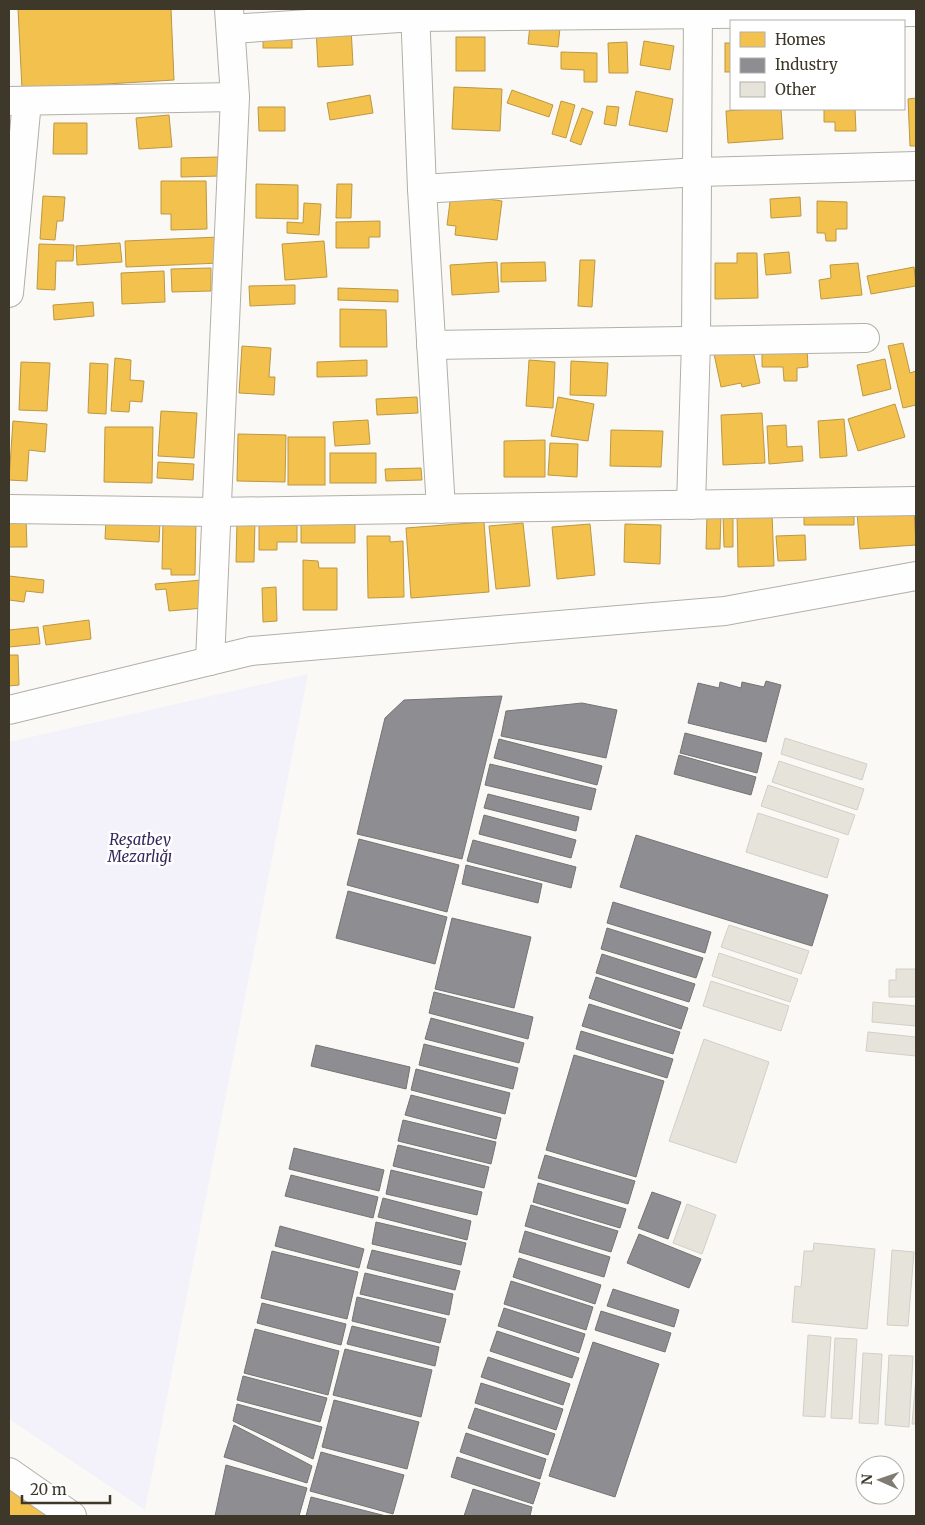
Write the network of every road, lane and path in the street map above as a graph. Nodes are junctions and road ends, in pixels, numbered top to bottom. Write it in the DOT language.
graph roads {
  1 [pos="698,12"];
  2 [pos="916,12"];
  3 [pos="415,13"];
  4 [pos="230,19"];
  5 [pos="235,97"];
  6 [pos="18,101"];
  7 [pos="916,166"];
  8 [pos="698,172"];
  9 [pos="422,189"];
  10 [pos="9,293"];
  11 [pos="866,338"];
  12 [pos="696,342"];
  13 [pos="431,345"];
  14 [pos="916,501"];
  15 [pos="691,504"];
  16 [pos="9,509"];
  17 [pos="441,509"];
  18 [pos="216,512"];
  19 [pos="916,576"];
  20 [pos="210,661"];
  21 [pos="9,710"];
  22 [pos="9,1472"];
  23 [pos="72,1516"];
  1 -- 2 [label="street"];
  1 -- 3 [label="street"];
  1 -- 8 [label="street"];
  3 -- 4 [label="street"];
  3 -- 9 [label="street"];
  4 -- 5 [label="street"];
  5 -- 6 [label="street"];
  5 -- 18 [label="street"];
  6 -- 10 [label="street"];
  7 -- 8 [label="street"];
  8 -- 9 [label="street"];
  8 -- 12 [label="street"];
  9 -- 13 [label="street"];
  11 -- 12 [label="street"];
  12 -- 13 [label="street"];
  12 -- 15 [label="street"];
  13 -- 17 [label="street"];
  14 -- 15 [label="street"];
  15 -- 17 [label="street"];
  16 -- 18 [label="street"];
  17 -- 18 [label="street"];
  18 -- 20 [label="street"];
  19 -- 20 [label="street"];
  20 -- 21 [label="street"];
  22 -- 23 [label="street"];
}
